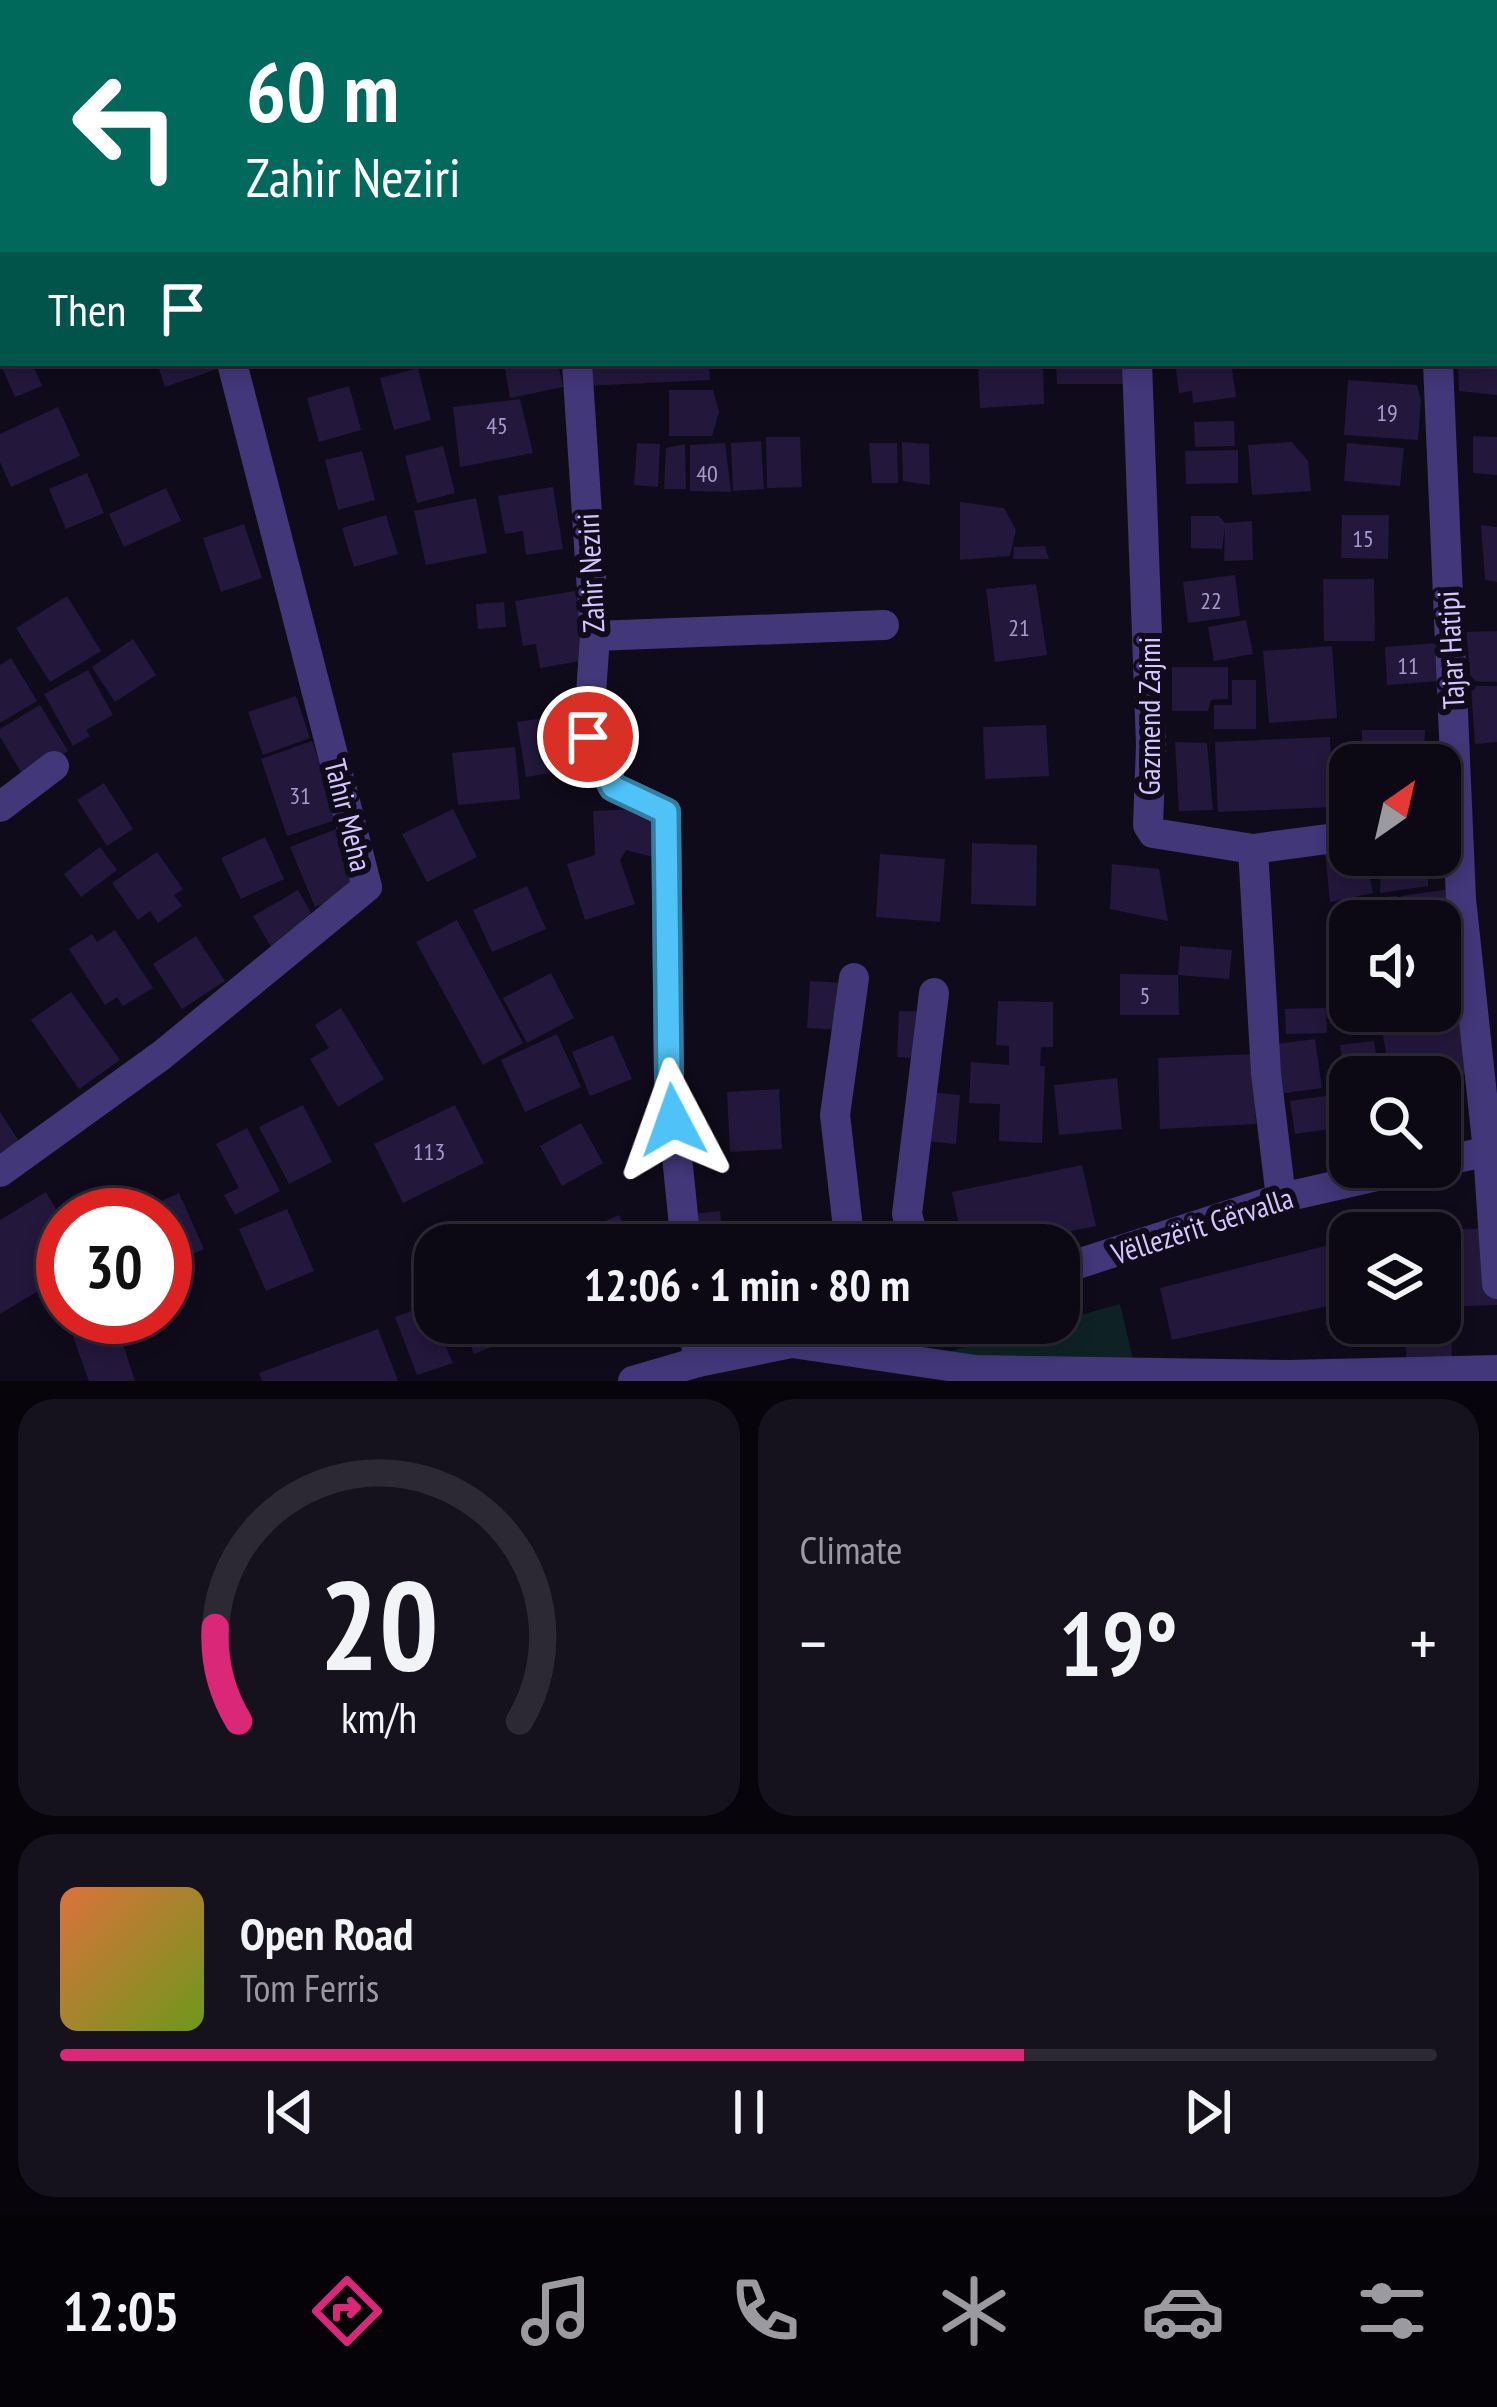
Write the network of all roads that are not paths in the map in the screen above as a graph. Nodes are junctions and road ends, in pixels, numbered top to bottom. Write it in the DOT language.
graph roads {
  1 [pos="233,366"];
  2 [pos="577,366"];
  3 [pos="1137,366"];
  4 [pos="1438,366"];
  5 [pos="884,625"];
  6 [pos="595,636"];
  7 [pos="1448,744"];
  8 [pos="54,766"];
  9 [pos="0,807"];
  10 [pos="1329,839"];
  11 [pos="1253,849"];
  12 [pos="1458,876"];
  13 [pos="854,978"];
  14 [pos="934,993"];
  15 [pos="1492,1150"];
  16 [pos="1461,1157"];
  17 [pos="0,1172"];
  18 [pos="1329,1187"];
  19 [pos="1281,1198"];
  20 [pos="684,1224"];
  21 [pos="848,1224"];
  22 [pos="910,1224"];
  23 [pos="1080,1263"];
  24 [pos="1497,1284"];
  25 [pos="696,1344"];
  26 [pos="787,1344"];
  27 [pos="799,1344"];
  28 [pos="698,1362"];
  29 [pos="1497,1370"];
  30 [pos="633,1381"];
  1 -- 17 [label="street, Tahir Meha"];
  2 -- 6 [label="street, Zahir Neziri"];
  3 -- 11 [label="street, Gazmend Zajmi"];
  4 -- 7 [label="street, Tajar Hatipi"];
  5 -- 6 [label="street"];
  6 -- 20 [label="street, Zahir Neziri"];
  8 -- 9 [label="street"];
  10 -- 11 [label="street"];
  11 -- 19 [label="street"];
  12 -- 15 [label="street, Tajar Hatipi"];
  13 -- 21 [label="street"];
  14 -- 22 [label="street"];
  15 -- 16 [label="street"];
  15 -- 24 [label="street, Tajar Hatipi"];
  18 -- 19 [label="street, Vëllezërit Gërvalla"];
  19 -- 23 [label="street, Vëllezërit Gërvalla"];
  25 -- 28 [label="street"];
  26 -- 28 [label="street"];
  27 -- 29 [label="street"];
  28 -- 30 [label="street"];
}
